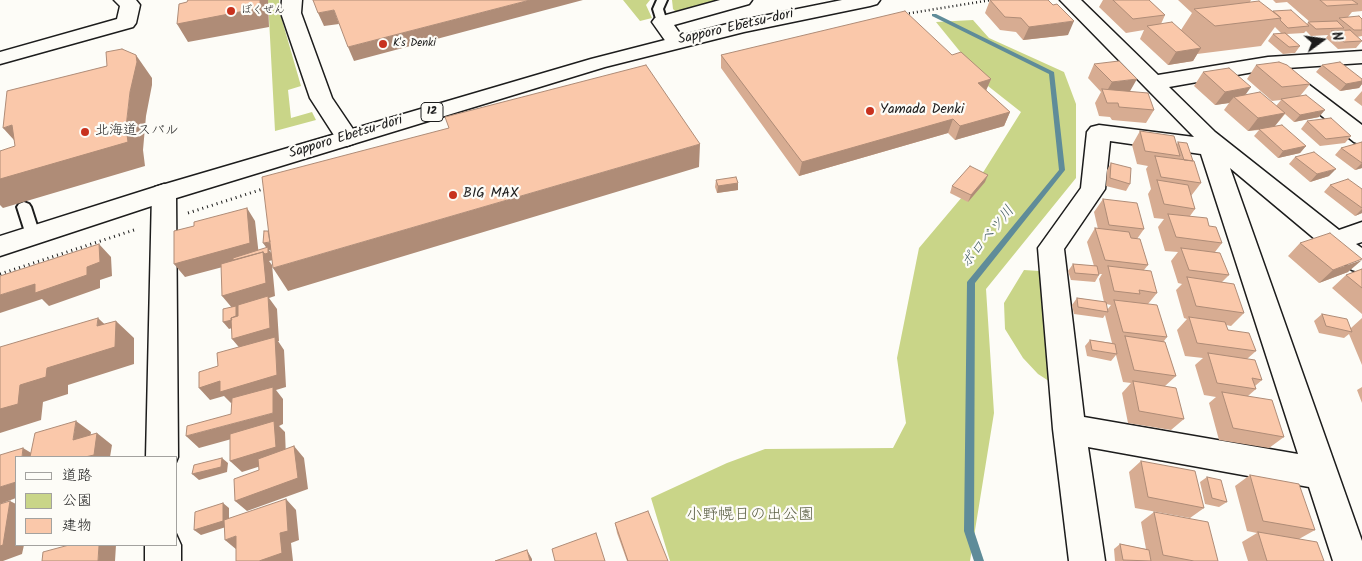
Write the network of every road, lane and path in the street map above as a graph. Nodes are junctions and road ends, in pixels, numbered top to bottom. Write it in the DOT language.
graph roads {
  1 [pos="124,0"];
  2 [pos="292,0"];
  3 [pos="662,0"];
  4 [pos="742,0"];
  5 [pos="870,0"];
  6 [pos="991,0"];
  7 [pos="1070,0"];
  8 [pos="900,14"];
  9 [pos="662,22"];
  10 [pos="676,42"];
  11 [pos="1362,57"];
  12 [pos="0,58"];
  13 [pos="1268,63"];
  14 [pos="1152,83"];
  15 [pos="1362,137"];
  16 [pos="347,138"];
  17 [pos="1209,142"];
  18 [pos="268,187"];
  19 [pos="24,207"];
  20 [pos="164,207"];
  21 [pos="1362,232"];
  22 [pos="33,236"];
  23 [pos="1336,241"];
  24 [pos="0,246"];
  25 [pos="1362,262"];
  26 [pos="0,274"];
  27 [pos="1069,429"];
  28 [pos="162,456"];
  29 [pos="1320,473"];
  30 [pos="163,546"];
  31 [pos="163,561"];
  32 [pos="1087,561"];
  33 [pos="1351,561"];
  1 -- 12 [label="main road"];
  2 -- 16 [label="main road"];
  3 -- 9 [label="lane"];
  4 -- 9 [label="main road"];
  5 -- 10 [label="main road, Sapporo Ebetsu-dori / 12"];
  6 -- 8 [label="path"];
  7 -- 14 [label="main road"];
  9 -- 10 [label="main road"];
  10 -- 16 [label="main road, Sapporo Ebetsu-dori / 12"];
  11 -- 13 [label="main road"];
  13 -- 14 [label="main road"];
  13 -- 15 [label="main road"];
  14 -- 17 [label="main road"];
  16 -- 20 [label="main road, Sapporo Ebetsu-dori / 12"];
  17 -- 23 [label="main road"];
  17 -- 27 [label="main road"];
  17 -- 29 [label="main road"];
  18 -- 20 [label="path"];
  19 -- 22 [label="lane"];
  20 -- 22 [label="main road, Sapporo Ebetsu-dori / 12"];
  20 -- 26 [label="path"];
  20 -- 28 [label="main road"];
  21 -- 23 [label="main road"];
  22 -- 24 [label="main road, Sapporo Ebetsu-dori / 12"];
  23 -- 25 [label="main road"];
  27 -- 29 [label="main road"];
  27 -- 32 [label="main road"];
  29 -- 33 [label="main road"];
  30 -- 31 [label="main road"];
}
